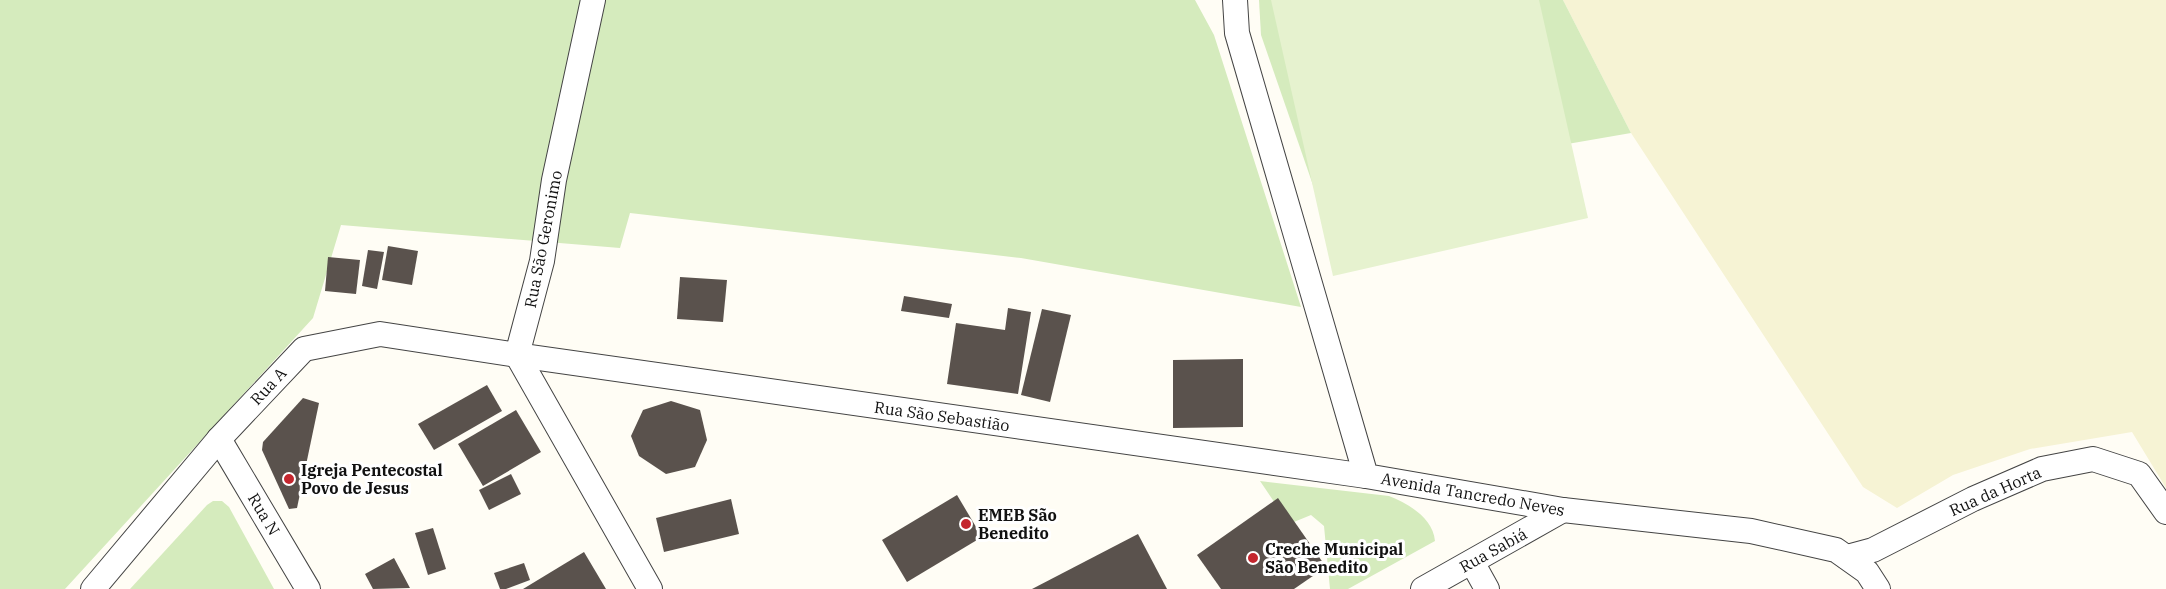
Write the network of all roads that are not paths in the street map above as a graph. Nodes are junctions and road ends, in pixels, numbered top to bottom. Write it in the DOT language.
graph roads {
  1 [pos="594,0"];
  2 [pos="1217,0"];
  3 [pos="1235,0"];
  4 [pos="1237,33"];
  5 [pos="517,355"];
  6 [pos="219,439"];
  7 [pos="1366,476"];
  8 [pos="1563,510"];
  9 [pos="2166,512"];
  10 [pos="1847,557"];
  11 [pos="1472,562"];
  12 [pos="93,589"];
  13 [pos="308,589"];
  14 [pos="650,589"];
  15 [pos="1423,589"];
  16 [pos="1487,589"];
  17 [pos="1878,589"];
  1 -- 5 [label="street, Rua São Geronimo"];
  2 -- 4 [label="street, Avenida Tancredo Neves"];
  3 -- 4 [label="street, Avenida Tancredo Neves"];
  4 -- 7 [label="street, Avenida Tancredo Neves"];
  5 -- 6 [label="street, Rua A"];
  5 -- 7 [label="street, Rua São Sebastião"];
  5 -- 14 [label="street"];
  6 -- 12 [label="street, Rua A"];
  6 -- 13 [label="street, Rua N"];
  7 -- 8 [label="street, Avenida Tancredo Neves"];
  8 -- 10 [label="street, Avenida Tancredo Neves"];
  8 -- 11 [label="street, Rua Sabiá"];
  9 -- 10 [label="street, Rua da Horta"];
  10 -- 17 [label="street, Avenida Tancredo Neves"];
  11 -- 15 [label="street, Rua Sabiá"];
  11 -- 16 [label="street"];
}
